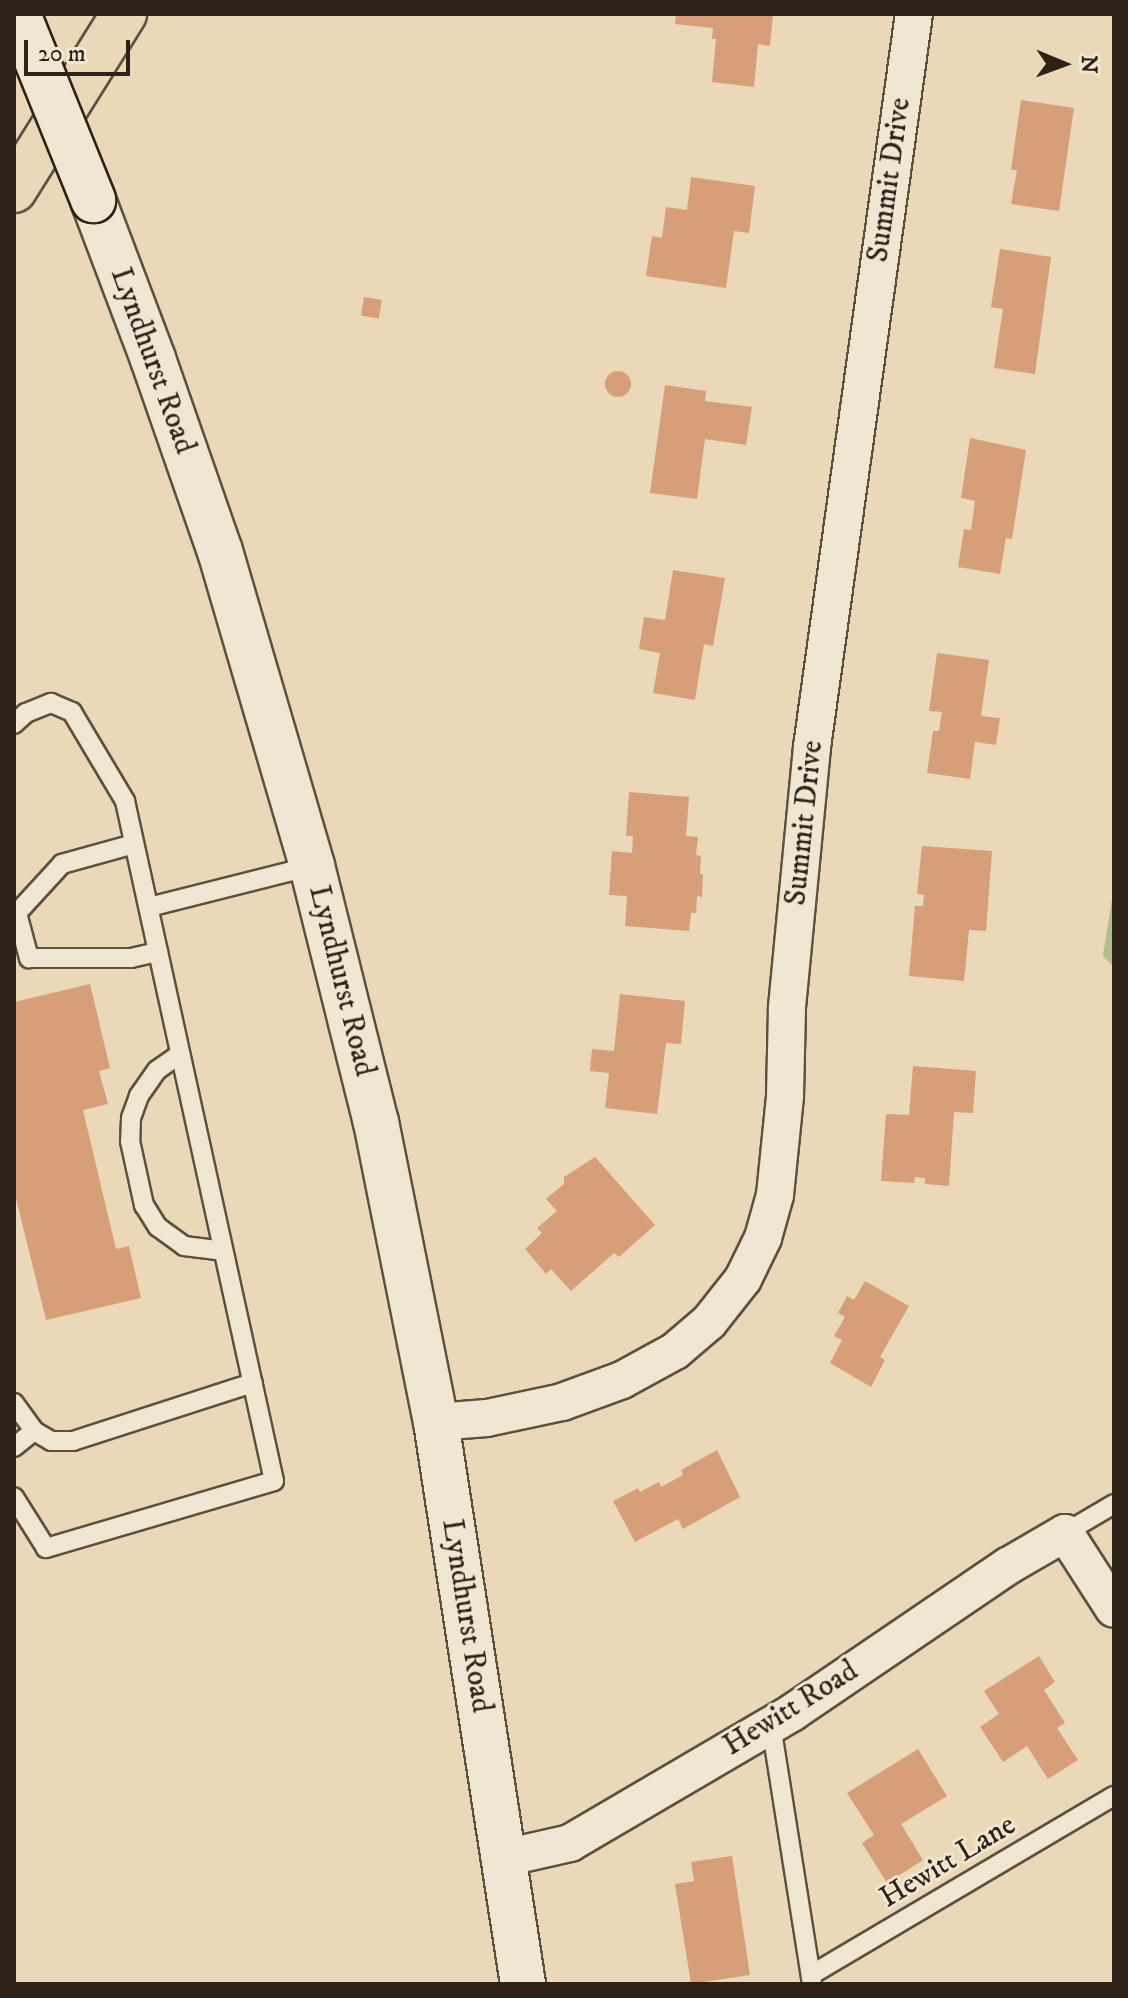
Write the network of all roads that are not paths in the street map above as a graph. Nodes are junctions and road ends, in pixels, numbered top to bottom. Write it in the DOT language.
graph roads {
  1 [pos="18,14"];
  2 [pos="124,14"];
  3 [pos="914,14"];
  4 [pos="14,190"];
  5 [pos="14,724"];
  6 [pos="134,844"];
  7 [pos="312,866"];
  8 [pos="149,907"];
  9 [pos="158,952"];
  10 [pos="180,1054"];
  11 [pos="223,1251"];
  12 [pos="253,1383"];
  13 [pos="14,1403"];
  14 [pos="436,1422"];
  15 [pos="34,1431"];
  16 [pos="14,1447"];
  17 [pos="14,1497"];
  18 [pos="1114,1504"];
  19 [pos="1065,1533"];
  20 [pos="1114,1609"];
  21 [pos="771,1725"];
  22 [pos="1114,1796"];
  23 [pos="504,1858"];
  24 [pos="812,1980"];
  25 [pos="523,1984"];
  1 -- 7 [label="main road, Lyndhurst Road, bridge"];
  2 -- 4 [label="highway"];
  3 -- 14 [label="street, Summit Drive"];
  5 -- 6 [label="lane"];
  6 -- 8 [label="lane"];
  6 -- 9 [label="lane"];
  7 -- 8 [label="lane"];
  7 -- 14 [label="main road, Lyndhurst Road"];
  8 -- 9 [label="lane"];
  9 -- 10 [label="lane"];
  10 -- 11 [label="lane"];
  10 -- 11 [label="lane"];
  11 -- 12 [label="lane"];
  12 -- 15 [label="lane"];
  12 -- 17 [label="lane"];
  13 -- 15 [label="lane"];
  14 -- 23 [label="main road, Lyndhurst Road"];
  15 -- 16 [label="lane"];
  18 -- 19 [label="lane"];
  19 -- 20 [label="street"];
  19 -- 21 [label="street, Hewitt Road"];
  21 -- 23 [label="street, Hewitt Road"];
  21 -- 24 [label="lane, Hewitt Lane"];
  22 -- 24 [label="lane, Hewitt Lane"];
  23 -- 25 [label="main road, Lyndhurst Road"];
}
